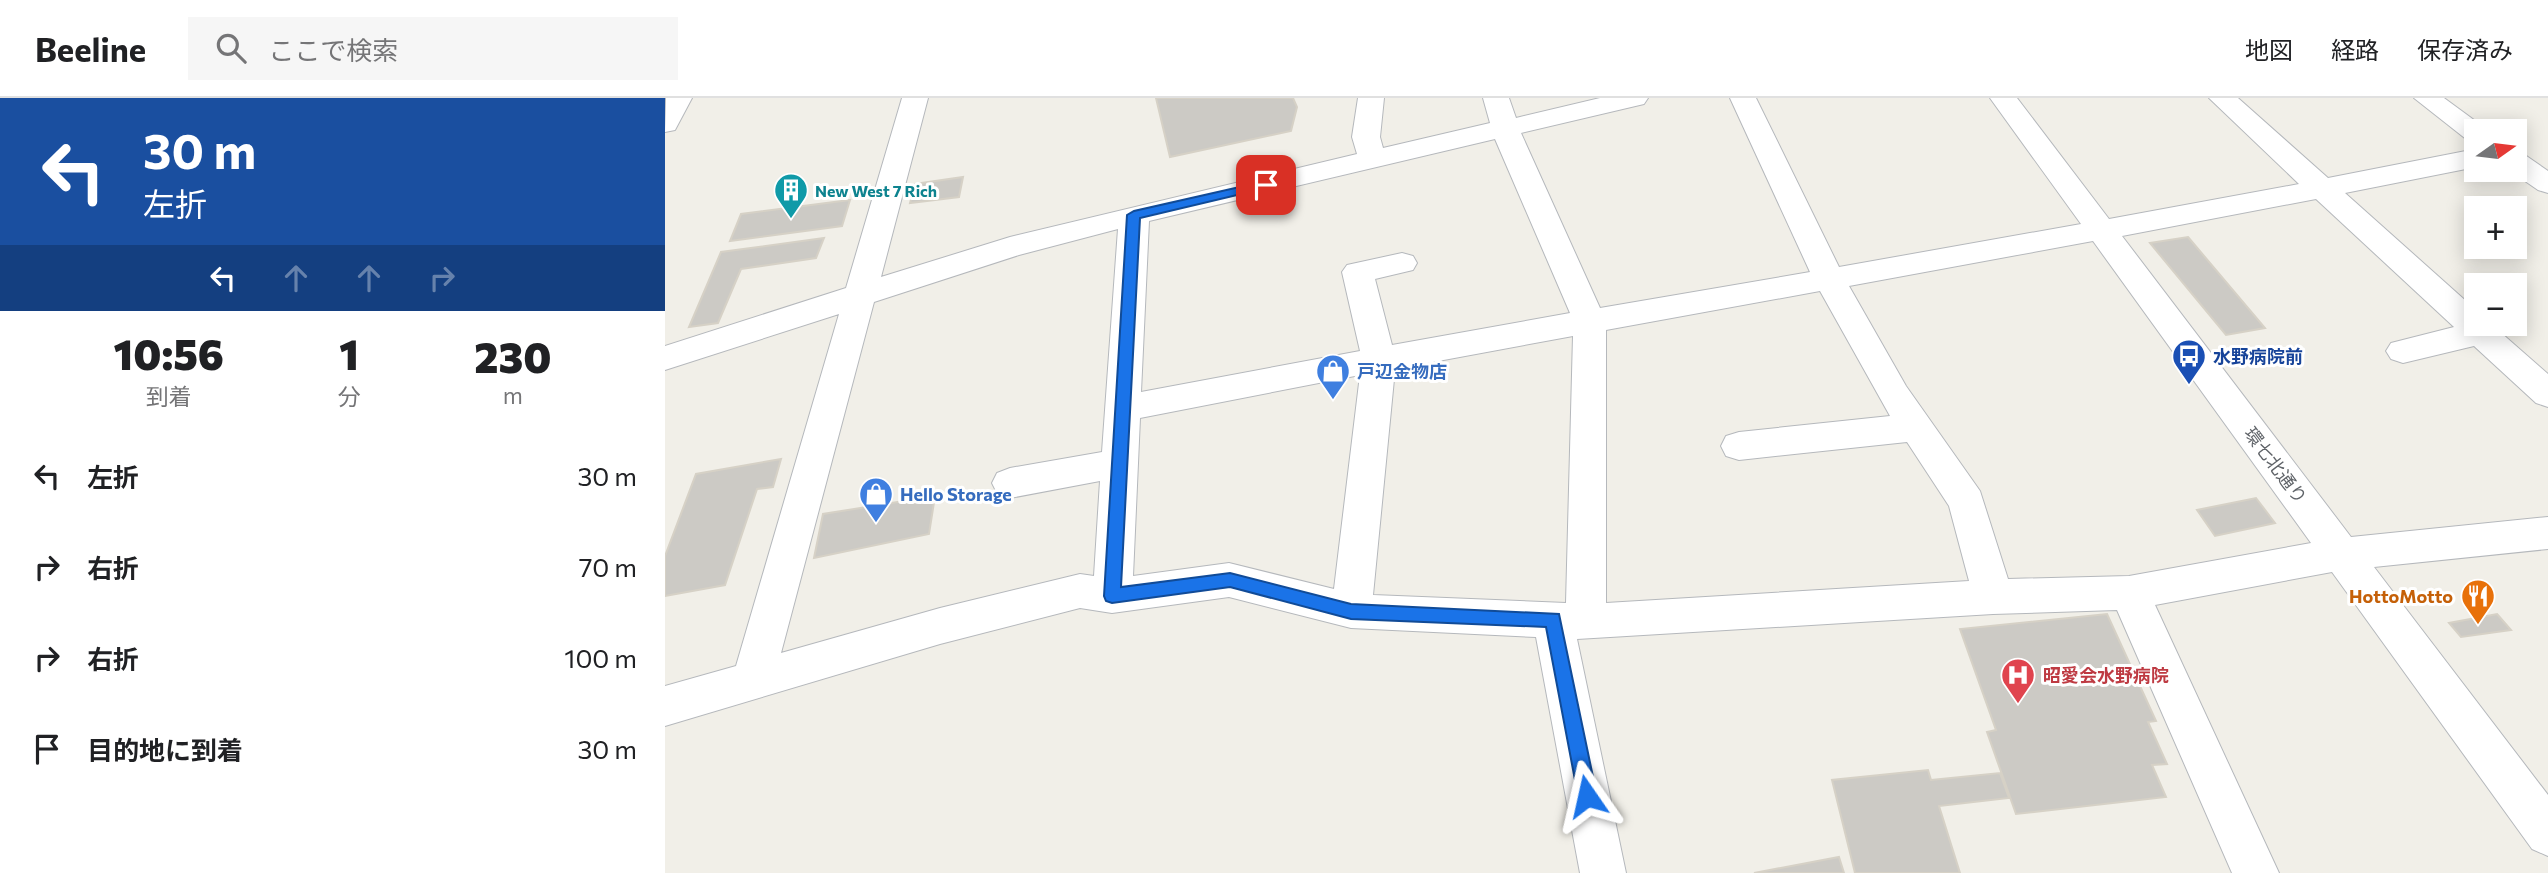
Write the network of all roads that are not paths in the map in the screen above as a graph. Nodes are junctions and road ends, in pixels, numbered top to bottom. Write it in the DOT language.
graph roads {
  1 [pos="679,98"];
  2 [pos="915,98"];
  3 [pos="1371,98"];
  4 [pos="1635,98"];
  5 [pos="1743,98"];
  6 [pos="2003,98"];
  7 [pos="2222,98"];
  8 [pos="2427,98"];
  9 [pos="1501,113"];
  10 [pos="665,124"];
  11 [pos="2464,124"];
  12 [pos="1373,161"];
  13 [pos="2464,161"];
  14 [pos="2527,169"];
  15 [pos="2548,184"];
  16 [pos="2323,190"];
  17 [pos="1134,215"];
  18 [pos="2103,232"];
  19 [pos="1402,263"];
  20 [pos="1831,280"];
  21 [pos="860,296"];
  22 [pos="2464,318"];
  23 [pos="1590,322"];
  24 [pos="2468,336"];
  25 [pos="2484,336"];
  26 [pos="2403,351"];
  27 [pos="665,358"];
  28 [pos="1378,359"];
  29 [pos="2548,394"];
  30 [pos="1123,408"];
  31 [pos="1917,427"];
  32 [pos="1739,446"];
  33 [pos="1120,463"];
  34 [pos="1010,483"];
  35 [pos="2548,533"];
  36 [pos="2342,554"];
  37 [pos="2129,593"];
  38 [pos="1112,596"];
  39 [pos="1993,597"];
  40 [pos="1351,611"];
  41 [pos="1570,621"];
  42 [pos="754,680"];
  43 [pos="665,706"];
  44 [pos="2548,833"];
  45 [pos="1603,873"];
  46 [pos="2256,873"];
  1 -- 10 [label="street"];
  2 -- 21 [label="street"];
  3 -- 12 [label="street"];
  4 -- 9 [label="street"];
  5 -- 20 [label="street"];
  6 -- 18 [label="street, 環七北通り"];
  7 -- 16 [label="street"];
  8 -- 11 [label="street"];
  9 -- 12 [label="street"];
  9 -- 23 [label="street"];
  12 -- 17 [label="street"];
  13 -- 16 [label="street"];
  14 -- 15 [label="street"];
  16 -- 18 [label="street"];
  16 -- 22 [label="street"];
  17 -- 21 [label="street"];
  17 -- 30 [label="street"];
  18 -- 20 [label="street"];
  18 -- 36 [label="street, 環七北通り"];
  19 -- 28 [label="street"];
  20 -- 23 [label="street"];
  20 -- 31 [label="street"];
  21 -- 27 [label="street"];
  21 -- 42 [label="street"];
  23 -- 28 [label="street"];
  23 -- 41 [label="street"];
  24 -- 26 [label="street"];
  25 -- 29 [label="street"];
  28 -- 30 [label="street"];
  28 -- 40 [label="street"];
  30 -- 33 [label="street"];
  31 -- 32 [label="street"];
  31 -- 39 [label="street"];
  33 -- 34 [label="street"];
  33 -- 38 [label="street"];
  35 -- 36 [label="street"];
  36 -- 37 [label="street"];
  36 -- 44 [label="street, 環七北通り"];
  37 -- 39 [label="street"];
  37 -- 46 [label="street"];
  38 -- 40 [label="street"];
  38 -- 42 [label="street"];
  39 -- 41 [label="street"];
  40 -- 41 [label="street"];
  41 -- 45 [label="street"];
  42 -- 43 [label="street"];
}
